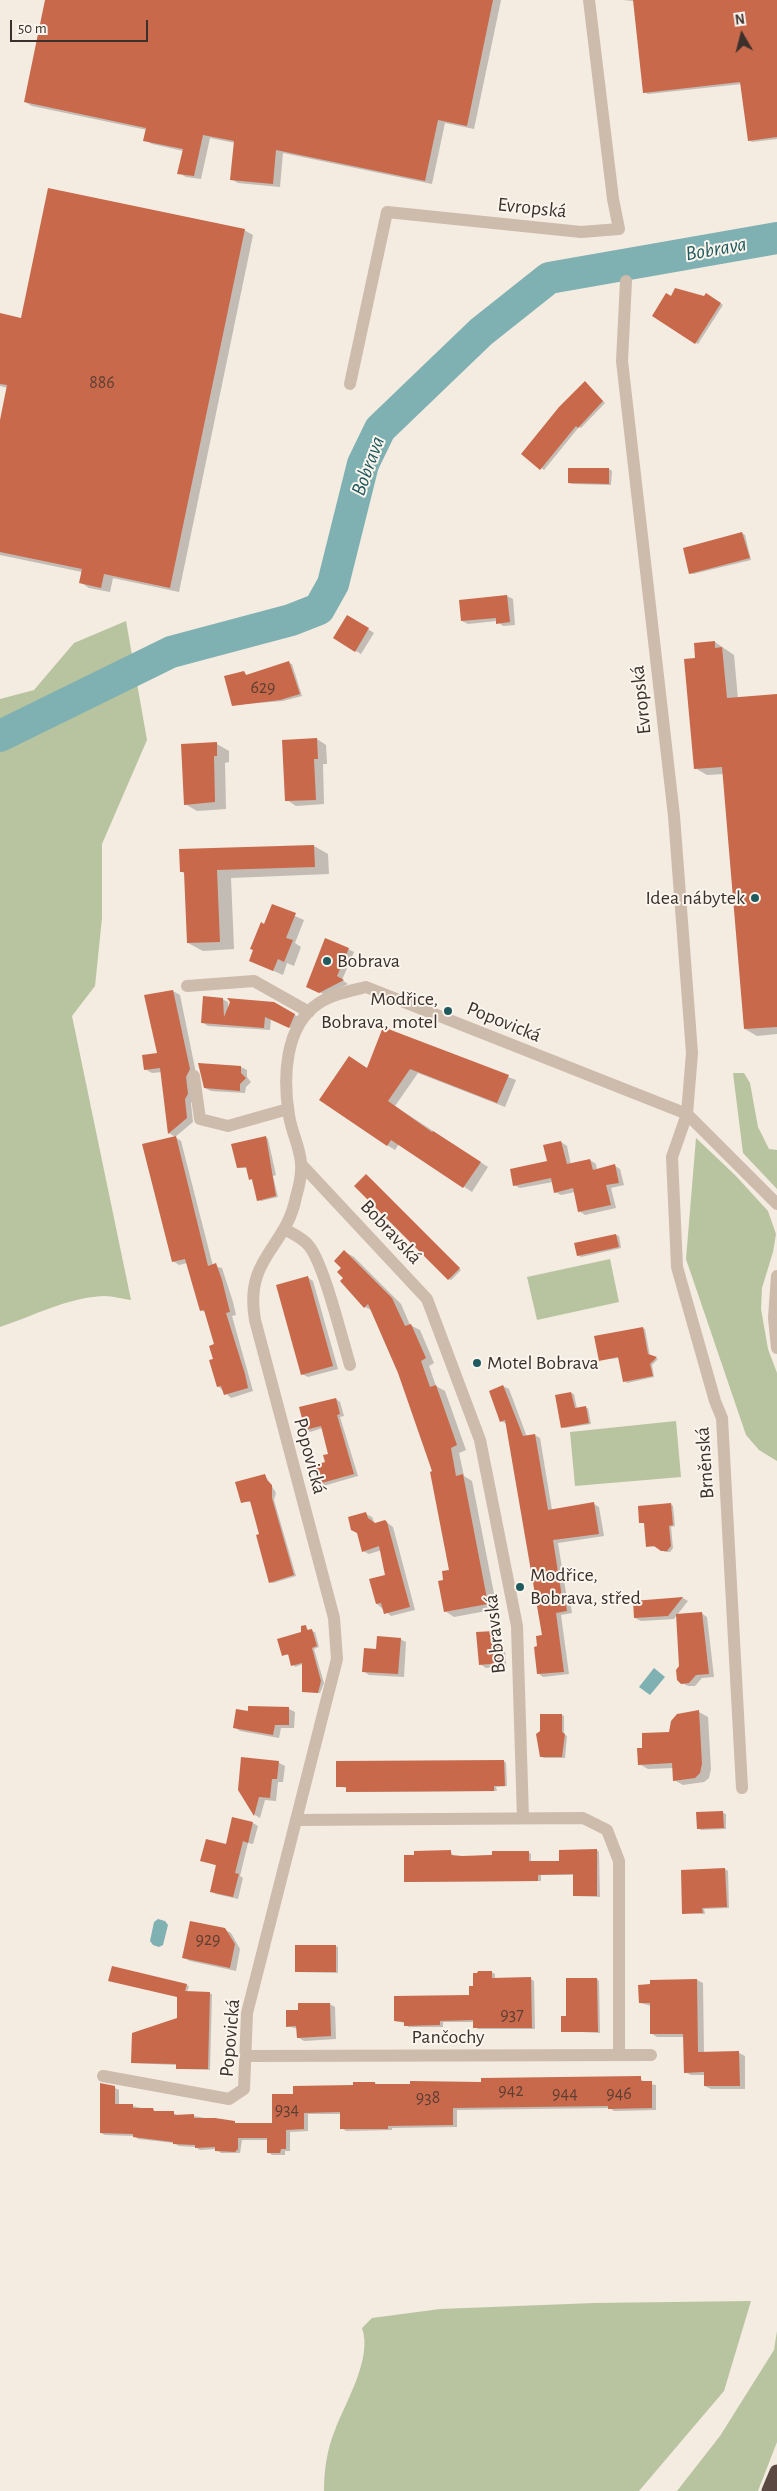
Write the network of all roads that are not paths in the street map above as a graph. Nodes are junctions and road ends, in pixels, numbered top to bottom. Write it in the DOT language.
graph roads {
  1 [pos="589,0"];
  2 [pos="626,281"];
  3 [pos="350,384"];
  4 [pos="187,986"];
  5 [pos="310,1012"];
  6 [pos="194,1076"];
  7 [pos="288,1109"];
  8 [pos="687,1114"];
  9 [pos="301,1164"];
  10 [pos="777,1204"];
  11 [pos="284,1229"];
  12 [pos="777,1276"];
  13 [pos="777,1348"];
  14 [pos="350,1365"];
  15 [pos="742,1788"];
  16 [pos="523,1818"];
  17 [pos="296,1820"];
  18 [pos="619,2055"];
  19 [pos="245,2056"];
  20 [pos="651,2056"];
  21 [pos="103,2076"];
  22 [pos="777,2472"];
  23 [pos="769,2491"];
  1 -- 3 [label="street, Evropská"];
  2 -- 8 [label="street, Evropská"];
  4 -- 5 [label="street"];
  5 -- 7 [label="street, Popovická"];
  5 -- 8 [label="street, Popovická"];
  6 -- 7 [label="street"];
  7 -- 9 [label="street, Popovická"];
  8 -- 10 [label="street"];
  8 -- 15 [label="street, Brněnská"];
  9 -- 11 [label="street, Popovická"];
  9 -- 16 [label="street, Bobravská"];
  11 -- 14 [label="street"];
  11 -- 17 [label="street, Popovická"];
  12 -- 13 [label="street"];
  16 -- 17 [label="street"];
  16 -- 18 [label="street"];
  17 -- 19 [label="street, Popovická"];
  18 -- 19 [label="street, Pančochy"];
  18 -- 20 [label="street, Pančochy"];
  19 -- 21 [label="street, Popovická"];
  22 -- 23 [label="highway"];
}
